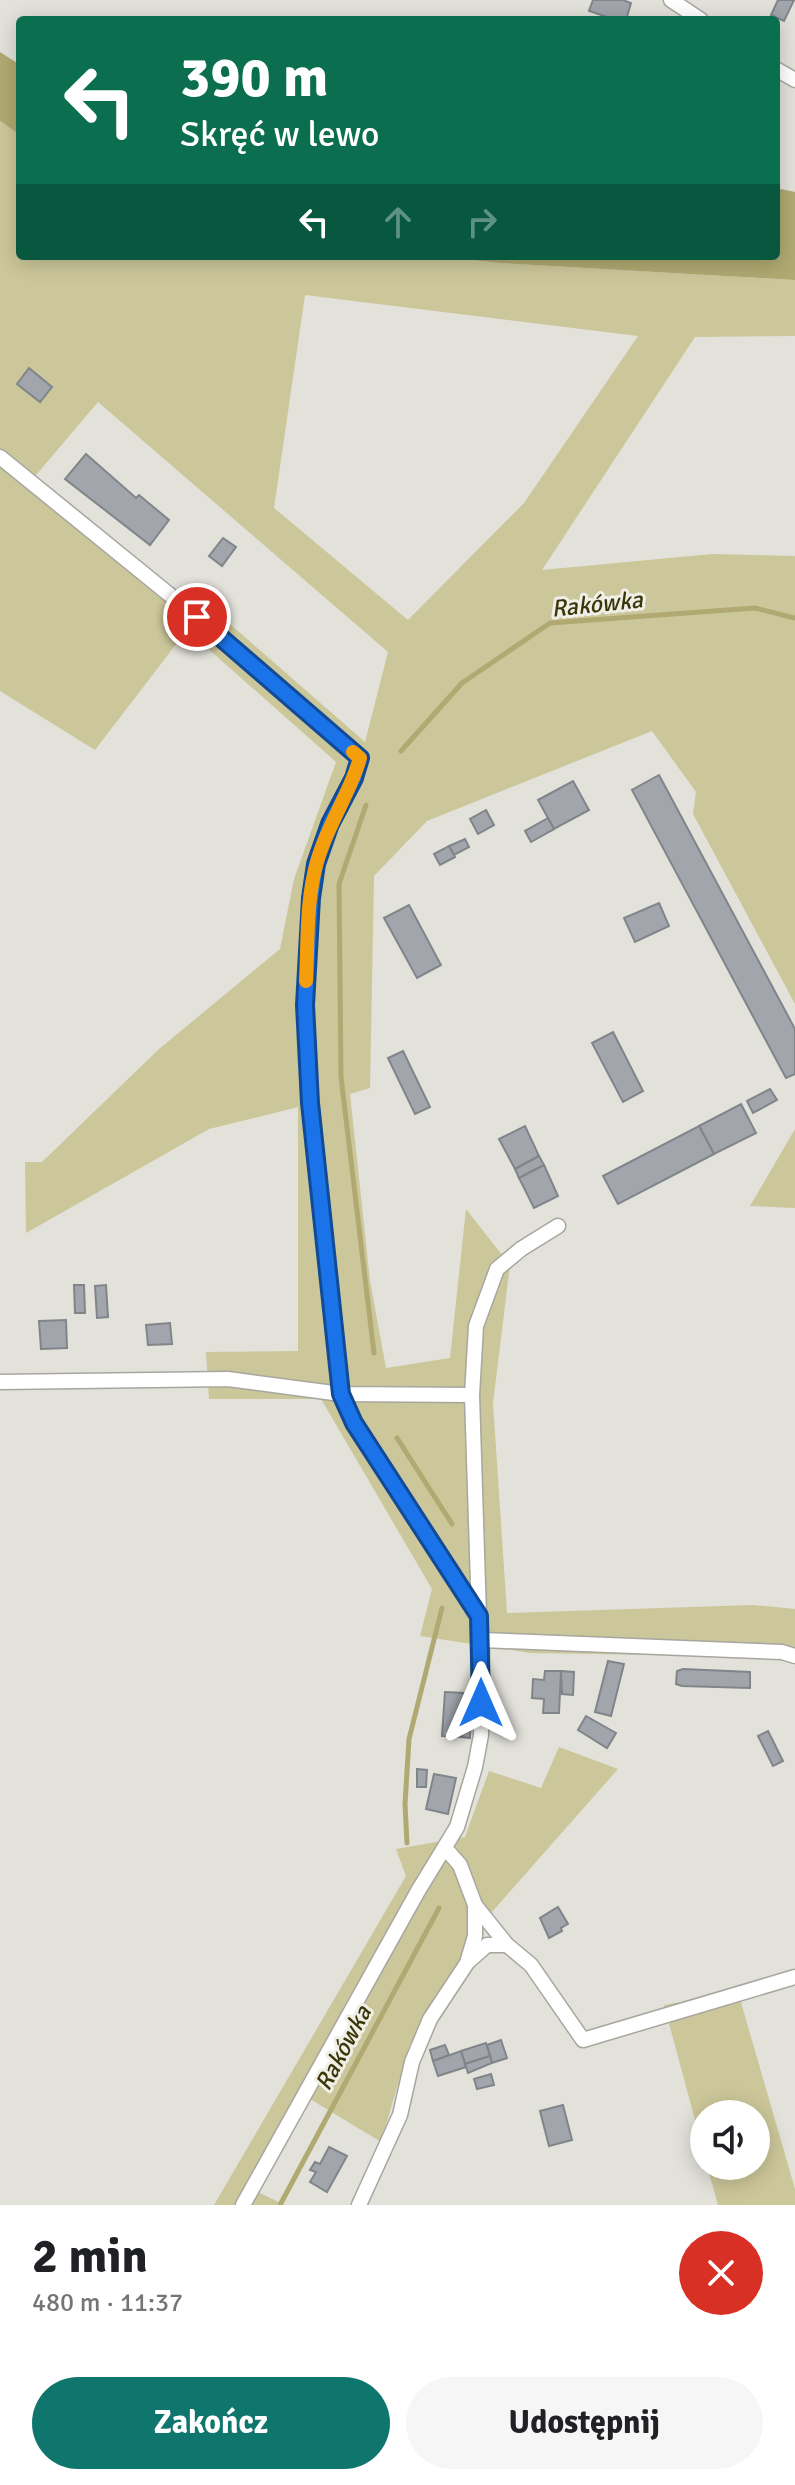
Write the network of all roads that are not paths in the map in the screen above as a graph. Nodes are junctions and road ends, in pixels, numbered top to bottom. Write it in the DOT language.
graph roads {
  1 [pos="672,0"];
  2 [pos="695,16"];
  3 [pos="0,457"];
  4 [pos="558,1226"];
  5 [pos="0,1382"];
  6 [pos="341,1394"];
  7 [pos="472,1395"];
  8 [pos="479,1616"];
  9 [pos="482,1640"];
  10 [pos="795,1656"];
  11 [pos="445,1848"];
  12 [pos="475,1905"];
  13 [pos="507,1945"];
  14 [pos="467,1963"];
  15 [pos="795,1977"];
  16 [pos="243,2205"];
  17 [pos="359,2205"];
  1 -- 2 [label="street"];
  3 -- 6 [label="street"];
  4 -- 7 [label="street"];
  5 -- 6 [label="street"];
  6 -- 7 [label="street"];
  6 -- 8 [label="street"];
  7 -- 8 [label="street"];
  8 -- 9 [label="street"];
  9 -- 10 [label="street"];
  9 -- 11 [label="street"];
  11 -- 12 [label="street"];
  11 -- 16 [label="street"];
  12 -- 13 [label="street"];
  12 -- 14 [label="street"];
  13 -- 14 [label="street"];
  13 -- 15 [label="street"];
  14 -- 17 [label="street"];
}
